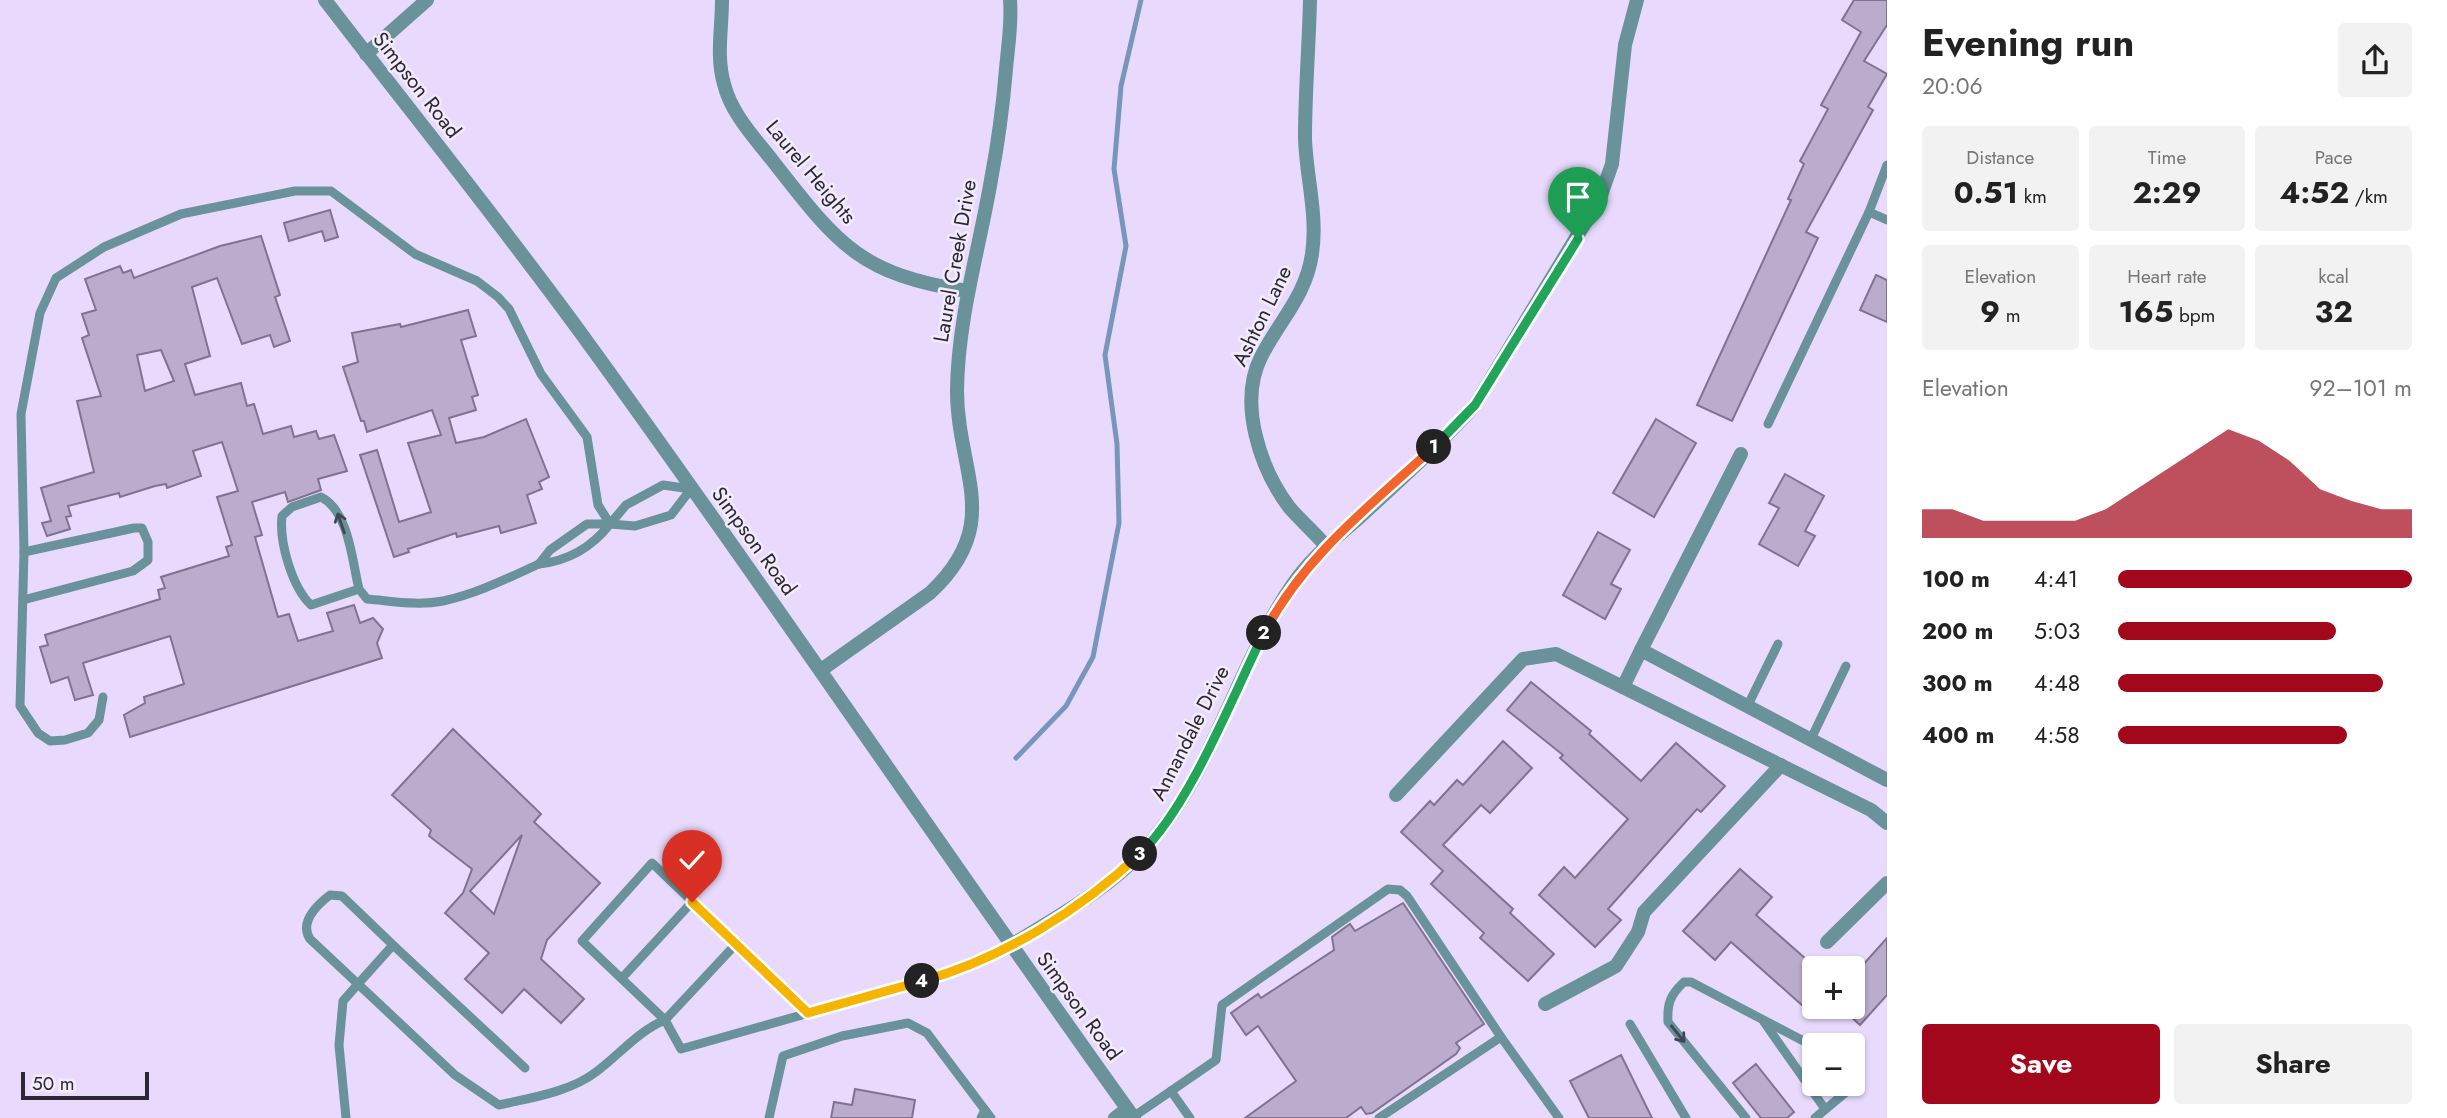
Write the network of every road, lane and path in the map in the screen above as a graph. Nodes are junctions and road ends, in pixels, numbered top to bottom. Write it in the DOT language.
graph roads {
  1 [pos="325,0"];
  2 [pos="427,0"];
  3 [pos="722,0"];
  4 [pos="1010,0"];
  5 [pos="1310,0"];
  6 [pos="1637,0"];
  7 [pos="366,54"];
  8 [pos="1887,165"];
  9 [pos="1869,212"];
  10 [pos="1887,220"];
  11 [pos="967,291"];
  12 [pos="1768,424"];
  13 [pos="1741,454"];
  14 [pos="691,489"];
  15 [pos="610,524"];
  16 [pos="1325,545"];
  17 [pos="24,552"];
  18 [pos="538,564"];
  19 [pos="359,589"];
  20 [pos="23,600"];
  21 [pos="1778,644"];
  22 [pos="1641,650"];
  23 [pos="1846,666"];
  24 [pos="821,670"];
  25 [pos="1623,687"];
  26 [pos="103,697"];
  27 [pos="1747,707"];
  28 [pos="1810,741"];
  29 [pos="1781,765"];
  30 [pos="1887,780"];
  31 [pos="1396,795"];
  32 [pos="1887,823"];
  33 [pos="1887,883"];
  34 [pos="692,902"];
  35 [pos="1827,942"];
  36 [pos="736,944"];
  37 [pos="393,945"];
  38 [pos="1010,946"];
  39 [pos="622,978"];
  40 [pos="358,984"];
  41 [pos="1545,1004"];
  42 [pos="808,1013"];
  43 [pos="665,1020"];
  44 [pos="1763,1021"];
  45 [pos="1630,1024"];
  46 [pos="1501,1037"];
  47 [pos="1802,1040"];
  48 [pos="525,1068"];
  49 [pos="1171,1091"];
  50 [pos="1841,1096"];
  51 [pos="1825,1109"];
  52 [pos="1132,1114"];
  53 [pos="986,1115"];
  54 [pos="1385,1117"];
  55 [pos="346,1118"];
  56 [pos="769,1118"];
  57 [pos="1115,1118"];
  58 [pos="1190,1118"];
  59 [pos="1559,1118"];
  60 [pos="1686,1118"];
  61 [pos="1746,1118"];
  62 [pos="1815,1118"];
  1 -- 7 [label="street, Simpson Road"];
  2 -- 7 [label="street"];
  3 -- 11 [label="street, Laurel Heights"];
  4 -- 11 [label="street, Laurel Creek Drive"];
  5 -- 16 [label="street, Ashton Lane"];
  6 -- 16 [label="street, Annandale Drive"];
  7 -- 14 [label="street, Simpson Road"];
  8 -- 9 [label="lane"];
  9 -- 10 [label="lane"];
  9 -- 12 [label="lane"];
  11 -- 24 [label="street, Laurel Creek Drive"];
  13 -- 22 [label="street"];
  14 -- 15 [label="lane"];
  14 -- 15 [label="lane"];
  14 -- 24 [label="street, Simpson Road"];
  15 -- 17 [label="lane"];
  15 -- 18 [label="lane"];
  15 -- 18 [label="lane"];
  16 -- 38 [label="street, Annandale Drive"];
  17 -- 20 [label="lane"];
  17 -- 20 [label="lane"];
  18 -- 19 [label="lane"];
  19 -- 19 [label="lane, one-way"];
  20 -- 26 [label="lane"];
  21 -- 27 [label="lane"];
  22 -- 25 [label="street"];
  22 -- 27 [label="street"];
  23 -- 28 [label="lane"];
  24 -- 38 [label="street, Simpson Road"];
  25 -- 29 [label="street"];
  25 -- 31 [label="street"];
  27 -- 28 [label="street"];
  28 -- 30 [label="street"];
  29 -- 32 [label="street"];
  29 -- 41 [label="street"];
  33 -- 35 [label="street"];
  34 -- 36 [label="lane"];
  34 -- 39 [label="lane"];
  34 -- 39 [label="lane"];
  36 -- 42 [label="lane"];
  36 -- 43 [label="lane"];
  37 -- 40 [label="lane"];
  37 -- 40 [label="lane"];
  37 -- 48 [label="lane"];
  38 -- 42 [label="lane"];
  38 -- 52 [label="street, Simpson Road"];
  39 -- 43 [label="lane"];
  40 -- 43 [label="lane"];
  40 -- 55 [label="lane"];
  42 -- 43 [label="lane"];
  44 -- 47 [label="lane"];
  44 -- 51 [label="lane"];
  44 -- 61 [label="lane, one-way"];
  45 -- 60 [label="lane"];
  46 -- 49 [label="lane"];
  46 -- 54 [label="lane"];
  46 -- 59 [label="lane"];
  49 -- 52 [label="lane"];
  49 -- 58 [label="lane"];
  50 -- 51 [label="lane"];
  51 -- 62 [label="lane"];
  52 -- 57 [label="street"];
  53 -- 56 [label="lane"];
}
